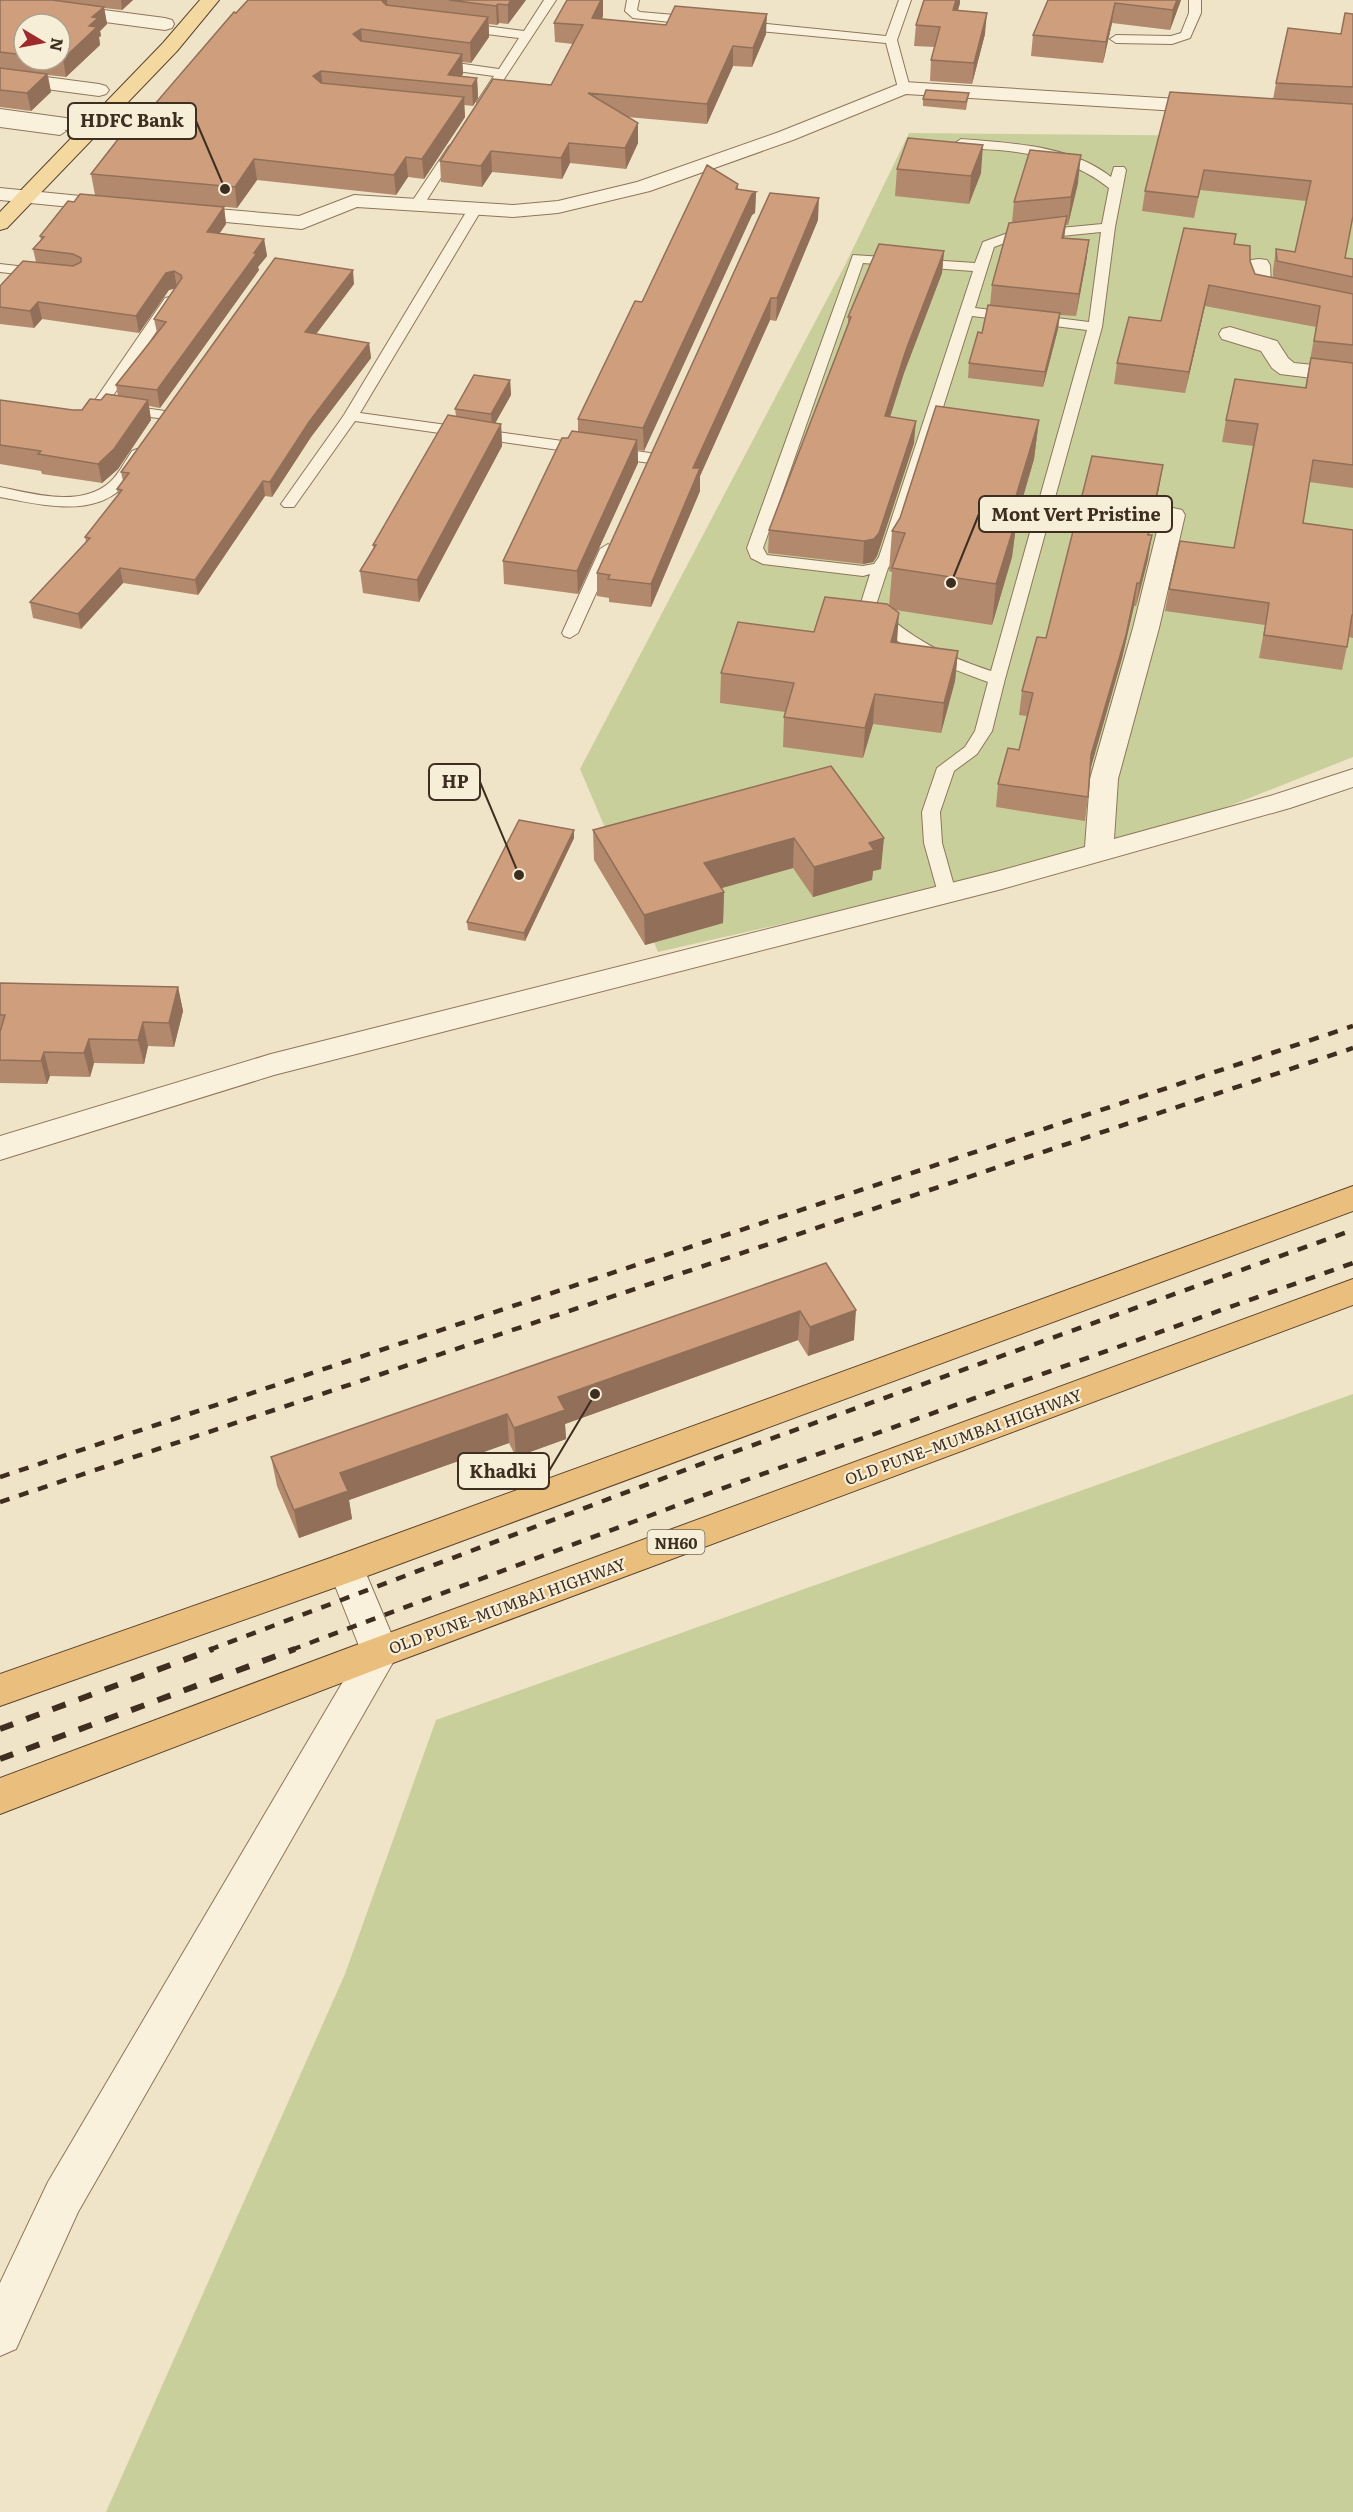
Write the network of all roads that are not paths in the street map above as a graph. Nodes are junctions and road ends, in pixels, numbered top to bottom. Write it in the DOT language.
graph roads {
  1 [pos="550,0"];
  2 [pos="633,0"];
  3 [pos="905,0"];
  4 [pos="1195,0"];
  5 [pos="0,2"];
  6 [pos="205,4"];
  7 [pos="165,24"];
  8 [pos="446,25"];
  9 [pos="527,35"];
  10 [pos="1116,39"];
  11 [pos="891,40"];
  12 [pos="145,44"];
  13 [pos="421,62"];
  14 [pos="502,73"];
  15 [pos="114,75"];
  16 [pos="0,77"];
  17 [pos="904,88"];
  18 [pos="99,90"];
  19 [pos="1225,108"];
  20 [pos="477,112"];
  21 [pos="0,115"];
  22 [pos="0,123"];
  23 [pos="63,127"];
  24 [pos="464,132"];
  25 [pos="961,143"];
  26 [pos="45,146"];
  27 [pos="1119,170"];
  28 [pos="15,177"];
  29 [pos="1116,187"];
  30 [pos="0,193"];
  31 [pos="27,196"];
  32 [pos="416,206"];
  33 [pos="476,209"];
  34 [pos="0,224"];
  35 [pos="1108,227"];
  36 [pos="1259,265"];
  37 [pos="0,267"];
  38 [pos="981,268"];
  39 [pos="54,274"];
  40 [pos="176,294"];
  41 [pos="1353,307"];
  42 [pos="967,311"];
  43 [pos="1095,327"];
  44 [pos="1230,334"];
  45 [pos="1353,376"];
  46 [pos="351,416"];
  47 [pos="650,458"];
  48 [pos="0,492"];
  49 [pos="289,504"];
  50 [pos="1173,515"];
  51 [pos="615,534"];
  52 [pos="880,567"];
  53 [pos="570,633"];
  54 [pos="997,679"];
  55 [pos="1353,778"];
  56 [pos="1099,852"];
  57 [pos="947,893"];
  58 [pos="0,1148"];
  59 [pos="1353,1198"];
  60 [pos="1353,1292"];
  61 [pos="346,1568"];
  62 [pos="380,1652"];
  63 [pos="0,1690"];
  64 [pos="0,1796"];
  65 [pos="0,2333"];
  1 -- 9 [label="lane"];
  2 -- 11 [label="lane"];
  3 -- 11 [label="lane"];
  4 -- 10 [label="lane"];
  5 -- 7 [label="street"];
  6 -- 7 [label="main road"];
  6 -- 31 [label="main road"];
  7 -- 12 [label="main road"];
  8 -- 9 [label="lane"];
  9 -- 14 [label="lane"];
  11 -- 17 [label="lane"];
  13 -- 14 [label="lane"];
  14 -- 20 [label="lane"];
  15 -- 18 [label="main road"];
  16 -- 18 [label="street"];
  17 -- 19 [label="street"];
  17 -- 33 [label="street"];
  18 -- 23 [label="main road"];
  21 -- 23 [label="street"];
  22 -- 23 [label="lane"];
  23 -- 26 [label="main road"];
  24 -- 32 [label="lane"];
  25 -- 29 [label="lane"];
  27 -- 29 [label="lane"];
  28 -- 30 [label="main road"];
  29 -- 35 [label="lane"];
  30 -- 31 [label="street"];
  31 -- 32 [label="street"];
  31 -- 34 [label="main road"];
  32 -- 33 [label="street"];
  33 -- 46 [label="lane"];
  35 -- 38 [label="lane"];
  35 -- 43 [label="lane"];
  36 -- 41 [label="street"];
  37 -- 39 [label="lane"];
  38 -- 42 [label="lane"];
  38 -- 52 [label="lane"];
  40 -- 48 [label="lane"];
  42 -- 43 [label="lane"];
  42 -- 52 [label="lane"];
  43 -- 54 [label="lane"];
  44 -- 45 [label="street"];
  46 -- 47 [label="lane"];
  46 -- 49 [label="lane"];
  50 -- 56 [label="street"];
  51 -- 53 [label="lane"];
  52 -- 54 [label="lane"];
  54 -- 57 [label="lane"];
  55 -- 56 [label="street"];
  56 -- 57 [label="street"];
  57 -- 58 [label="street"];
  59 -- 61 [label="highway"];
  60 -- 62 [label="highway, OLD PUNE–MUMBAI HIGHWAY / NH60"];
  61 -- 62 [label="street"];
  61 -- 63 [label="highway"];
  62 -- 64 [label="highway, OLD PUNE–MUMBAI HIGHWAY / NH60"];
  62 -- 65 [label="street"];
}
